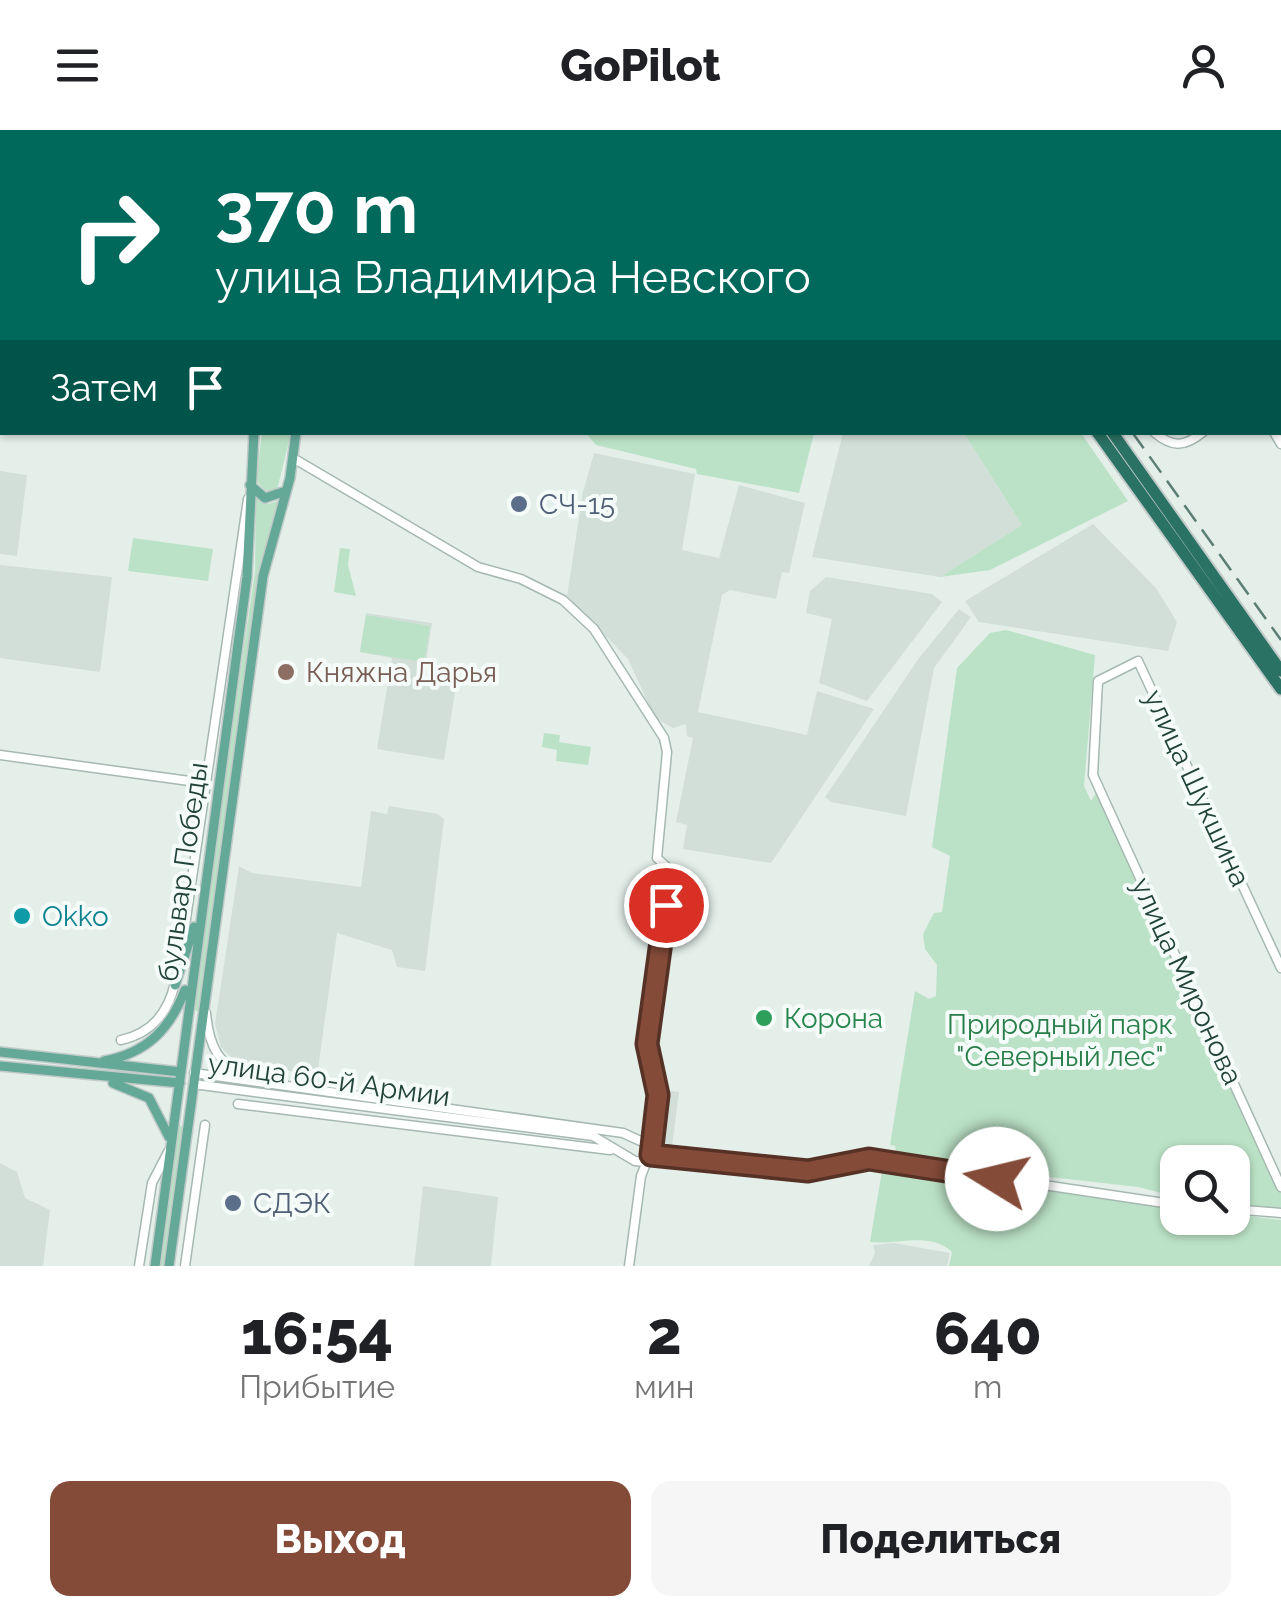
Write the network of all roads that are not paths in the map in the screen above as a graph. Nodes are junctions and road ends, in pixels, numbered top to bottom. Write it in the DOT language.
graph roads {
  1 [pos="251,435"];
  2 [pos="296,435"];
  3 [pos="1099,435"];
  4 [pos="1114,435"];
  5 [pos="1159,435"];
  6 [pos="1199,435"];
  7 [pos="293,458"];
  8 [pos="249,484"];
  9 [pos="286,491"];
  10 [pos="248,499"];
  11 [pos="1138,661"];
  12 [pos="1268,662"];
  13 [pos="1281,671"];
  14 [pos="1281,689"];
  15 [pos="0,756"];
  16 [pos="204,783"];
  17 [pos="202,906"];
  18 [pos="194,958"];
  19 [pos="1281,968"];
  20 [pos="175,985"];
  21 [pos="204,996"];
  22 [pos="121,1040"];
  23 [pos="0,1052"];
  24 [pos="89,1063"];
  25 [pos="0,1066"];
  26 [pos="86,1077"];
  27 [pos="179,1077"];
  28 [pos="194,1079"];
  29 [pos="264,1083"];
  30 [pos="359,1101"];
  31 [pos="238,1104"];
  32 [pos="205,1125"];
  33 [pos="624,1133"];
  34 [pos="170,1147"];
  35 [pos="610,1148"];
  36 [pos="649,1154"];
  37 [pos="1281,1187"];
  38 [pos="1160,1202"];
  39 [pos="1250,1211"];
  40 [pos="1281,1213"];
  41 [pos="139,1266"];
  42 [pos="155,1266"];
  43 [pos="168,1266"];
  44 [pos="185,1266"];
  45 [pos="629,1266"];
  1 -- 8 [label="main road, бульвар Победы"];
  2 -- 7 [label="main road, бульвар Победы"];
  3 -- 12 [label="highway"];
  4 -- 12 [label="highway"];
  5 -- 6 [label="street"];
  7 -- 9 [label="main road, бульвар Победы"];
  7 -- 36 [label="street"];
  8 -- 9 [label="main road"];
  8 -- 10 [label="main road, бульвар Победы"];
  9 -- 21 [label="main road, бульвар Победы"];
  10 -- 16 [label="street"];
  10 -- 17 [label="main road, бульвар Победы"];
  11 -- 19 [label="street, улица Шукшина"];
  11 -- 37 [label="street, улица Миронова"];
  12 -- 13 [label="highway"];
  12 -- 14 [label="highway"];
  15 -- 16 [label="street"];
  16 -- 20 [label="street"];
  17 -- 18 [label="main road, бульвар Победы"];
  17 -- 20 [label="main road"];
  18 -- 24 [label="main road"];
  18 -- 27 [label="main road, бульвар Победы"];
  20 -- 22 [label="street"];
  21 -- 28 [label="main road, бульвар Победы"];
  21 -- 29 [label="street"];
  23 -- 24 [label="main road, улица 60-й Армии"];
  24 -- 27 [label="main road, улица 60-й Армии"];
  25 -- 26 [label="main road, улица 60-й Армии"];
  26 -- 27 [label="main road, улица 60-й Армии"];
  26 -- 34 [label="main road"];
  27 -- 28 [label="main road, улица 60-й Армии"];
  27 -- 34 [label="main road, бульвар Победы"];
  28 -- 29 [label="street, улица 60-й Армии"];
  28 -- 30 [label="street, улица 60-й Армии"];
  28 -- 43 [label="main road, бульвар Победы"];
  29 -- 30 [label="street, улица 60-й Армии"];
  30 -- 33 [label="street, улица 60-й Армии"];
  30 -- 35 [label="street, улица 60-й Армии"];
  31 -- 35 [label="street"];
  32 -- 44 [label="street"];
  33 -- 35 [label="street"];
  33 -- 36 [label="street, улица 60-й Армии"];
  34 -- 41 [label="street"];
  34 -- 42 [label="main road, бульвар Победы"];
  35 -- 36 [label="street, улица 60-й Армии"];
  36 -- 38 [label="street, улица 60-й Армии"];
  36 -- 45 [label="street"];
  39 -- 40 [label="street"];
}
